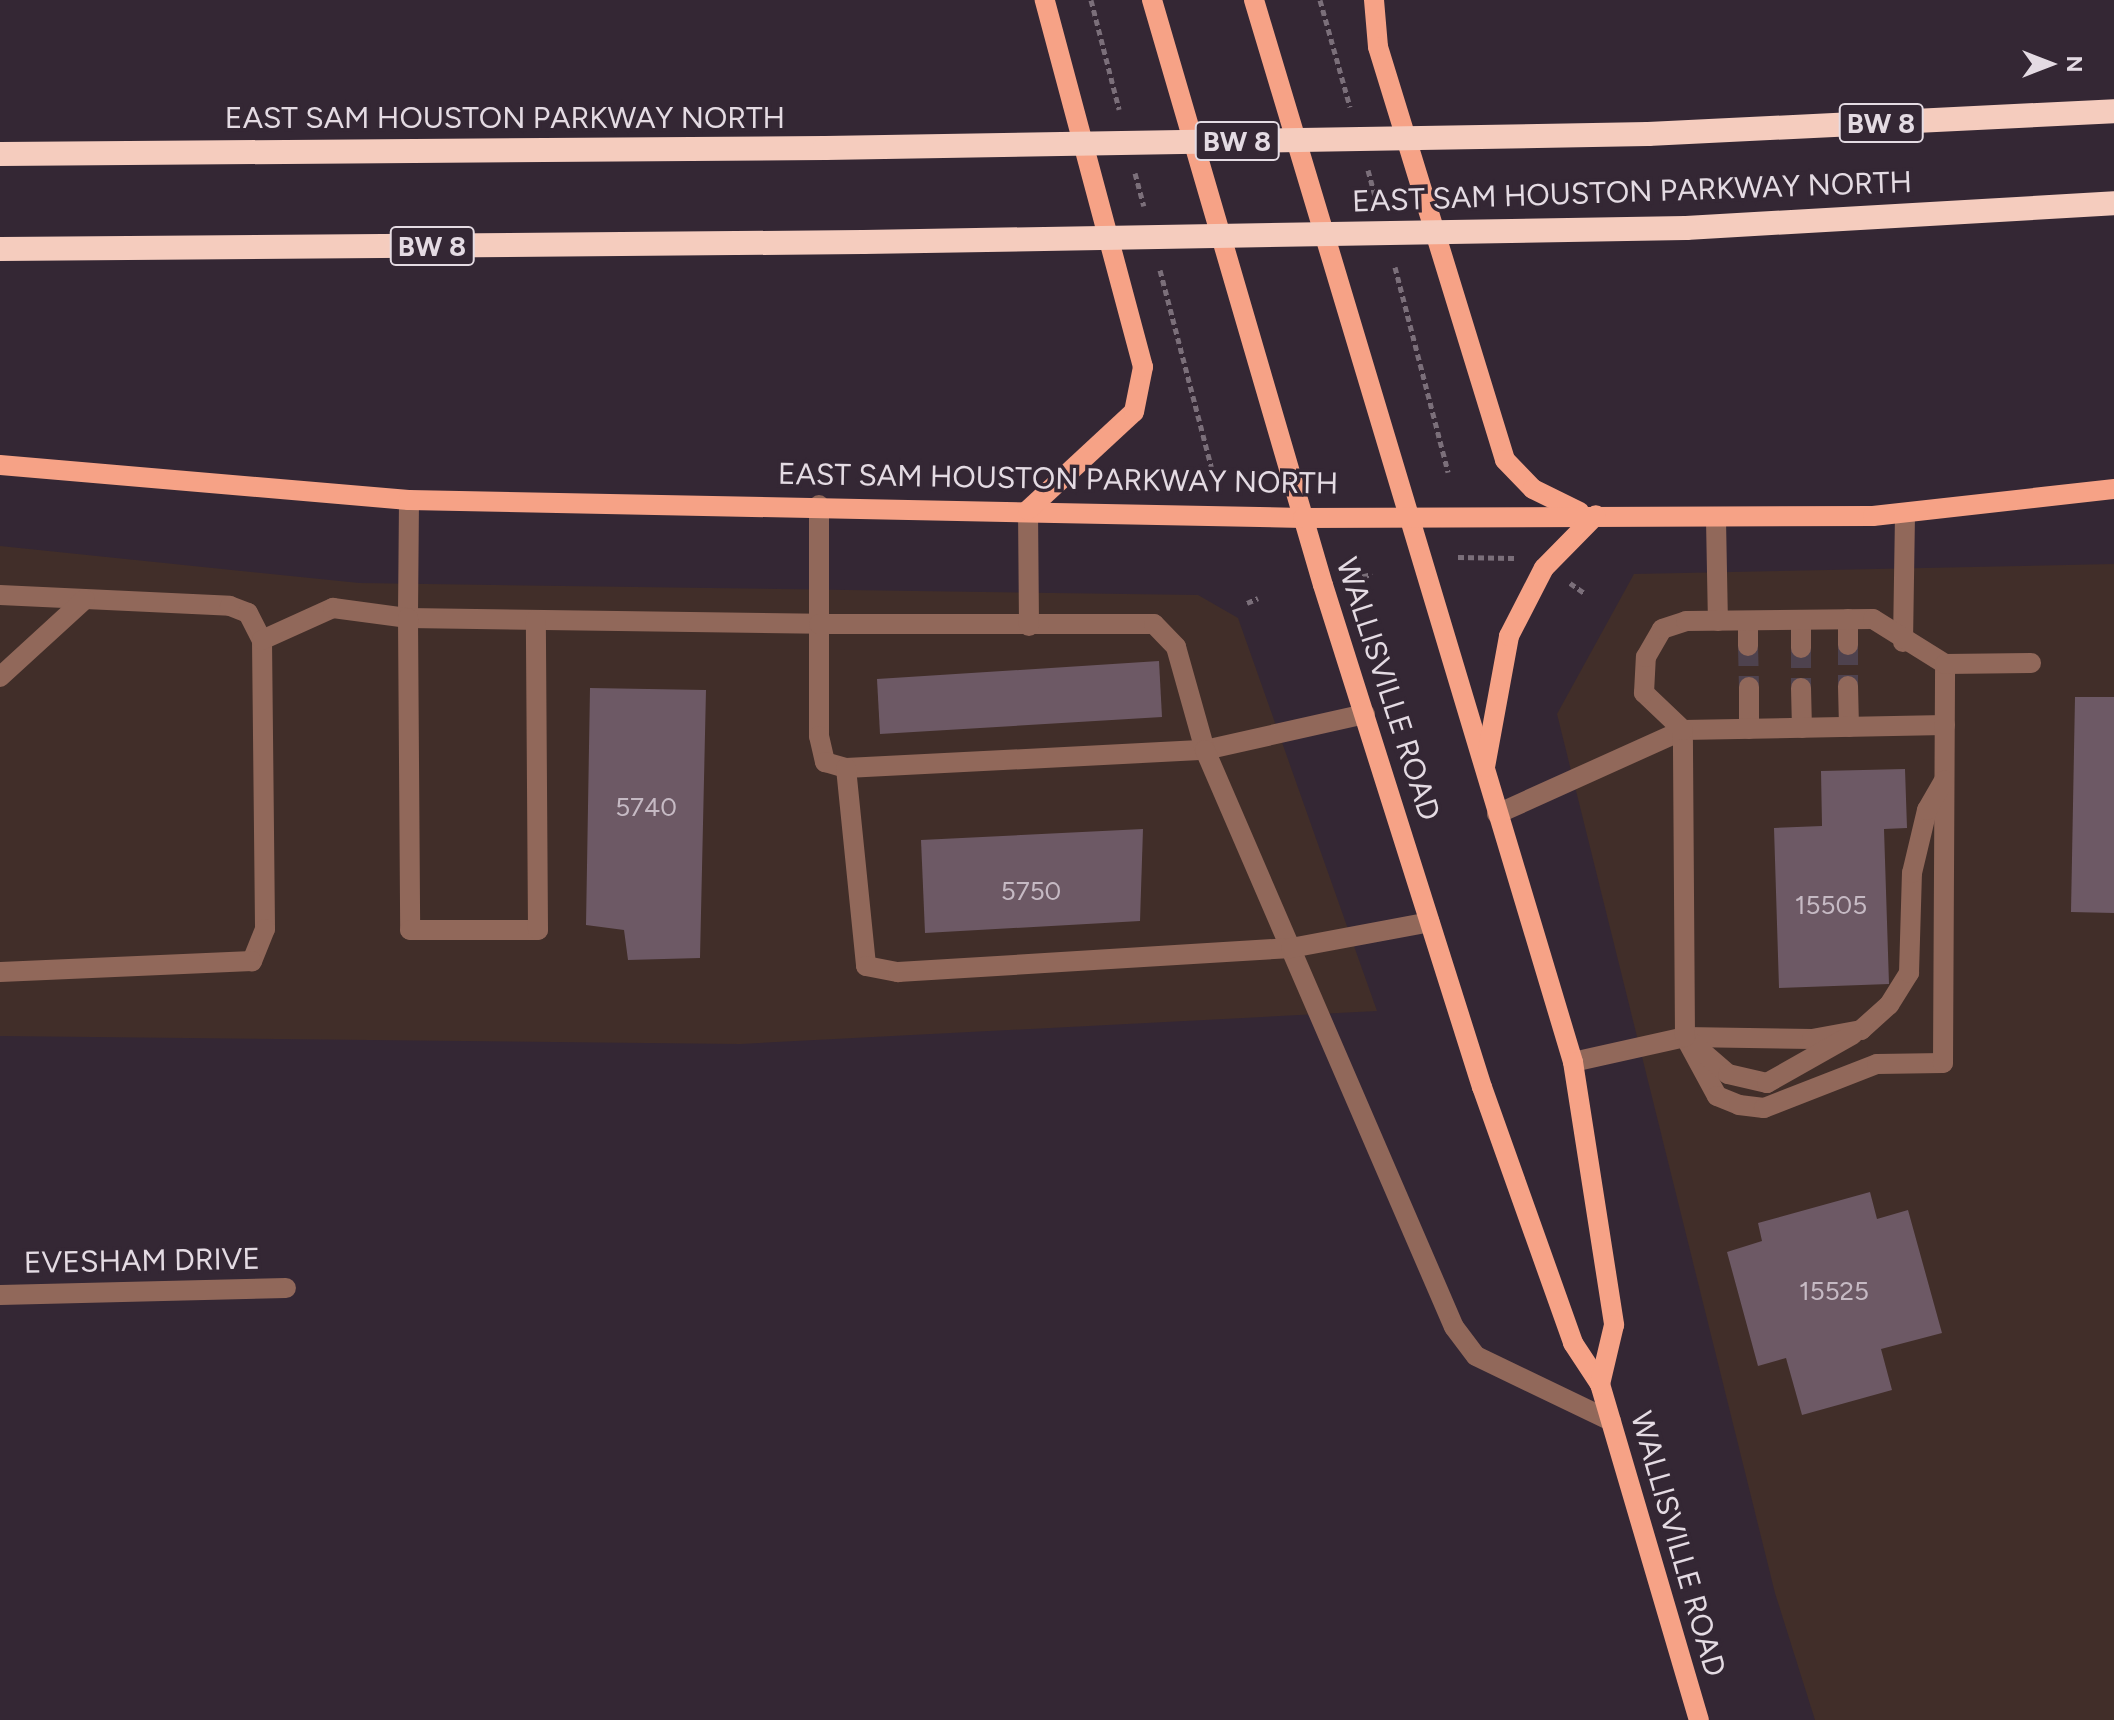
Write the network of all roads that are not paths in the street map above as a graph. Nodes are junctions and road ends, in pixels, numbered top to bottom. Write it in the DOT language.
graph roads {
  1 [pos="1045,0"];
  2 [pos="1152,0"];
  3 [pos="1254,0"];
  4 [pos="1374,0"];
  5 [pos="2114,111"];
  6 [pos="0,154"];
  7 [pos="2114,203"];
  8 [pos="0,249"];
  9 [pos="0,465"];
  10 [pos="2114,489"];
  11 [pos="409,500"];
  12 [pos="819,505"];
  13 [pos="1028,510"];
  14 [pos="1905,514"];
  15 [pos="1591,515"];
  16 [pos="1405,517"];
  17 [pos="1303,518"];
  18 [pos="1716,520"];
  19 [pos="0,595"];
  20 [pos="85,599"];
  21 [pos="408,618"];
  22 [pos="1848,619"];
  23 [pos="536,620"];
  24 [pos="1801,620"];
  25 [pos="1718,621"];
  26 [pos="1748,621"];
  27 [pos="819,624"];
  28 [pos="1029,626"];
  29 [pos="262,640"];
  30 [pos="1903,642"];
  31 [pos="1848,645"];
  32 [pos="1748,646"];
  33 [pos="1801,648"];
  34 [pos="2031,663"];
  35 [pos="1945,664"];
  36 [pos="0,677"];
  37 [pos="1848,686"];
  38 [pos="1749,687"];
  39 [pos="1801,688"];
  40 [pos="1365,714"];
  41 [pos="1945,725"];
  42 [pos="1849,727"];
  43 [pos="1802,728"];
  44 [pos="1749,729"];
  45 [pos="1683,730"];
  46 [pos="1205,750"];
  47 [pos="846,768"];
  48 [pos="1484,772"];
  49 [pos="1945,779"];
  50 [pos="1497,814"];
  51 [pos="1430,922"];
  52 [pos="1291,948"];
  53 [pos="0,972"];
  54 [pos="1861,1030"];
  55 [pos="1685,1037"];
  56 [pos="1573,1062"];
  57 [pos="286,1288"];
  58 [pos="0,1295"];
  59 [pos="1600,1384"];
  60 [pos="1611,1421"];
  61 [pos="1699,1720"];
  1 -- 13 [label="main road"];
  2 -- 17 [label="main road, WALLISVILLE ROAD"];
  3 -- 16 [label="main road, WALLISVILLE ROAD"];
  4 -- 15 [label="main road"];
  5 -- 6 [label="highway, EAST SAM HOUSTON PARKWAY NORTH / BW 8, bridge"];
  7 -- 8 [label="highway, EAST SAM HOUSTON PARKWAY NORTH / BW 8, bridge"];
  9 -- 11 [label="main road, EAST SAM HOUSTON PARKWAY NORTH"];
  10 -- 14 [label="main road, EAST SAM HOUSTON PARKWAY NORTH"];
  11 -- 12 [label="main road, EAST SAM HOUSTON PARKWAY NORTH"];
  11 -- 21 [label="street"];
  12 -- 13 [label="main road, EAST SAM HOUSTON PARKWAY NORTH"];
  12 -- 27 [label="street"];
  13 -- 17 [label="main road, EAST SAM HOUSTON PARKWAY NORTH"];
  13 -- 28 [label="street"];
  14 -- 18 [label="main road, EAST SAM HOUSTON PARKWAY NORTH"];
  14 -- 30 [label="street"];
  15 -- 16 [label="main road, EAST SAM HOUSTON PARKWAY NORTH"];
  15 -- 18 [label="main road, EAST SAM HOUSTON PARKWAY NORTH"];
  15 -- 48 [label="main road"];
  16 -- 17 [label="main road, EAST SAM HOUSTON PARKWAY NORTH"];
  16 -- 48 [label="main road, WALLISVILLE ROAD"];
  17 -- 40 [label="main road, WALLISVILLE ROAD"];
  18 -- 25 [label="street"];
  19 -- 20 [label="street"];
  20 -- 29 [label="street"];
  20 -- 36 [label="street"];
  21 -- 23 [label="street"];
  21 -- 23 [label="street"];
  21 -- 29 [label="street"];
  22 -- 24 [label="street"];
  22 -- 30 [label="street"];
  22 -- 31 [label="street"];
  23 -- 27 [label="street"];
  24 -- 26 [label="street"];
  24 -- 33 [label="street"];
  25 -- 26 [label="street"];
  25 -- 45 [label="street"];
  26 -- 32 [label="street"];
  27 -- 28 [label="street"];
  27 -- 47 [label="street"];
  28 -- 46 [label="street"];
  29 -- 53 [label="street"];
  30 -- 35 [label="street"];
  34 -- 35 [label="street"];
  35 -- 41 [label="street"];
  37 -- 42 [label="street"];
  38 -- 44 [label="street"];
  39 -- 43 [label="street"];
  40 -- 46 [label="street"];
  40 -- 51 [label="main road, WALLISVILLE ROAD"];
  41 -- 42 [label="street"];
  41 -- 49 [label="street"];
  42 -- 43 [label="street"];
  43 -- 44 [label="street"];
  44 -- 45 [label="street"];
  45 -- 50 [label="street"];
  45 -- 55 [label="street"];
  46 -- 47 [label="street"];
  46 -- 52 [label="street"];
  47 -- 52 [label="street"];
  48 -- 50 [label="main road, WALLISVILLE ROAD"];
  49 -- 54 [label="street"];
  49 -- 55 [label="street"];
  50 -- 56 [label="main road, WALLISVILLE ROAD"];
  51 -- 52 [label="street"];
  51 -- 59 [label="main road, WALLISVILLE ROAD"];
  52 -- 60 [label="street"];
  54 -- 55 [label="street"];
  54 -- 55 [label="street"];
  55 -- 56 [label="street"];
  56 -- 59 [label="main road, WALLISVILLE ROAD"];
  57 -- 58 [label="street, EVESHAM DRIVE"];
  59 -- 60 [label="main road, WALLISVILLE ROAD"];
  60 -- 61 [label="main road, WALLISVILLE ROAD"];
}
